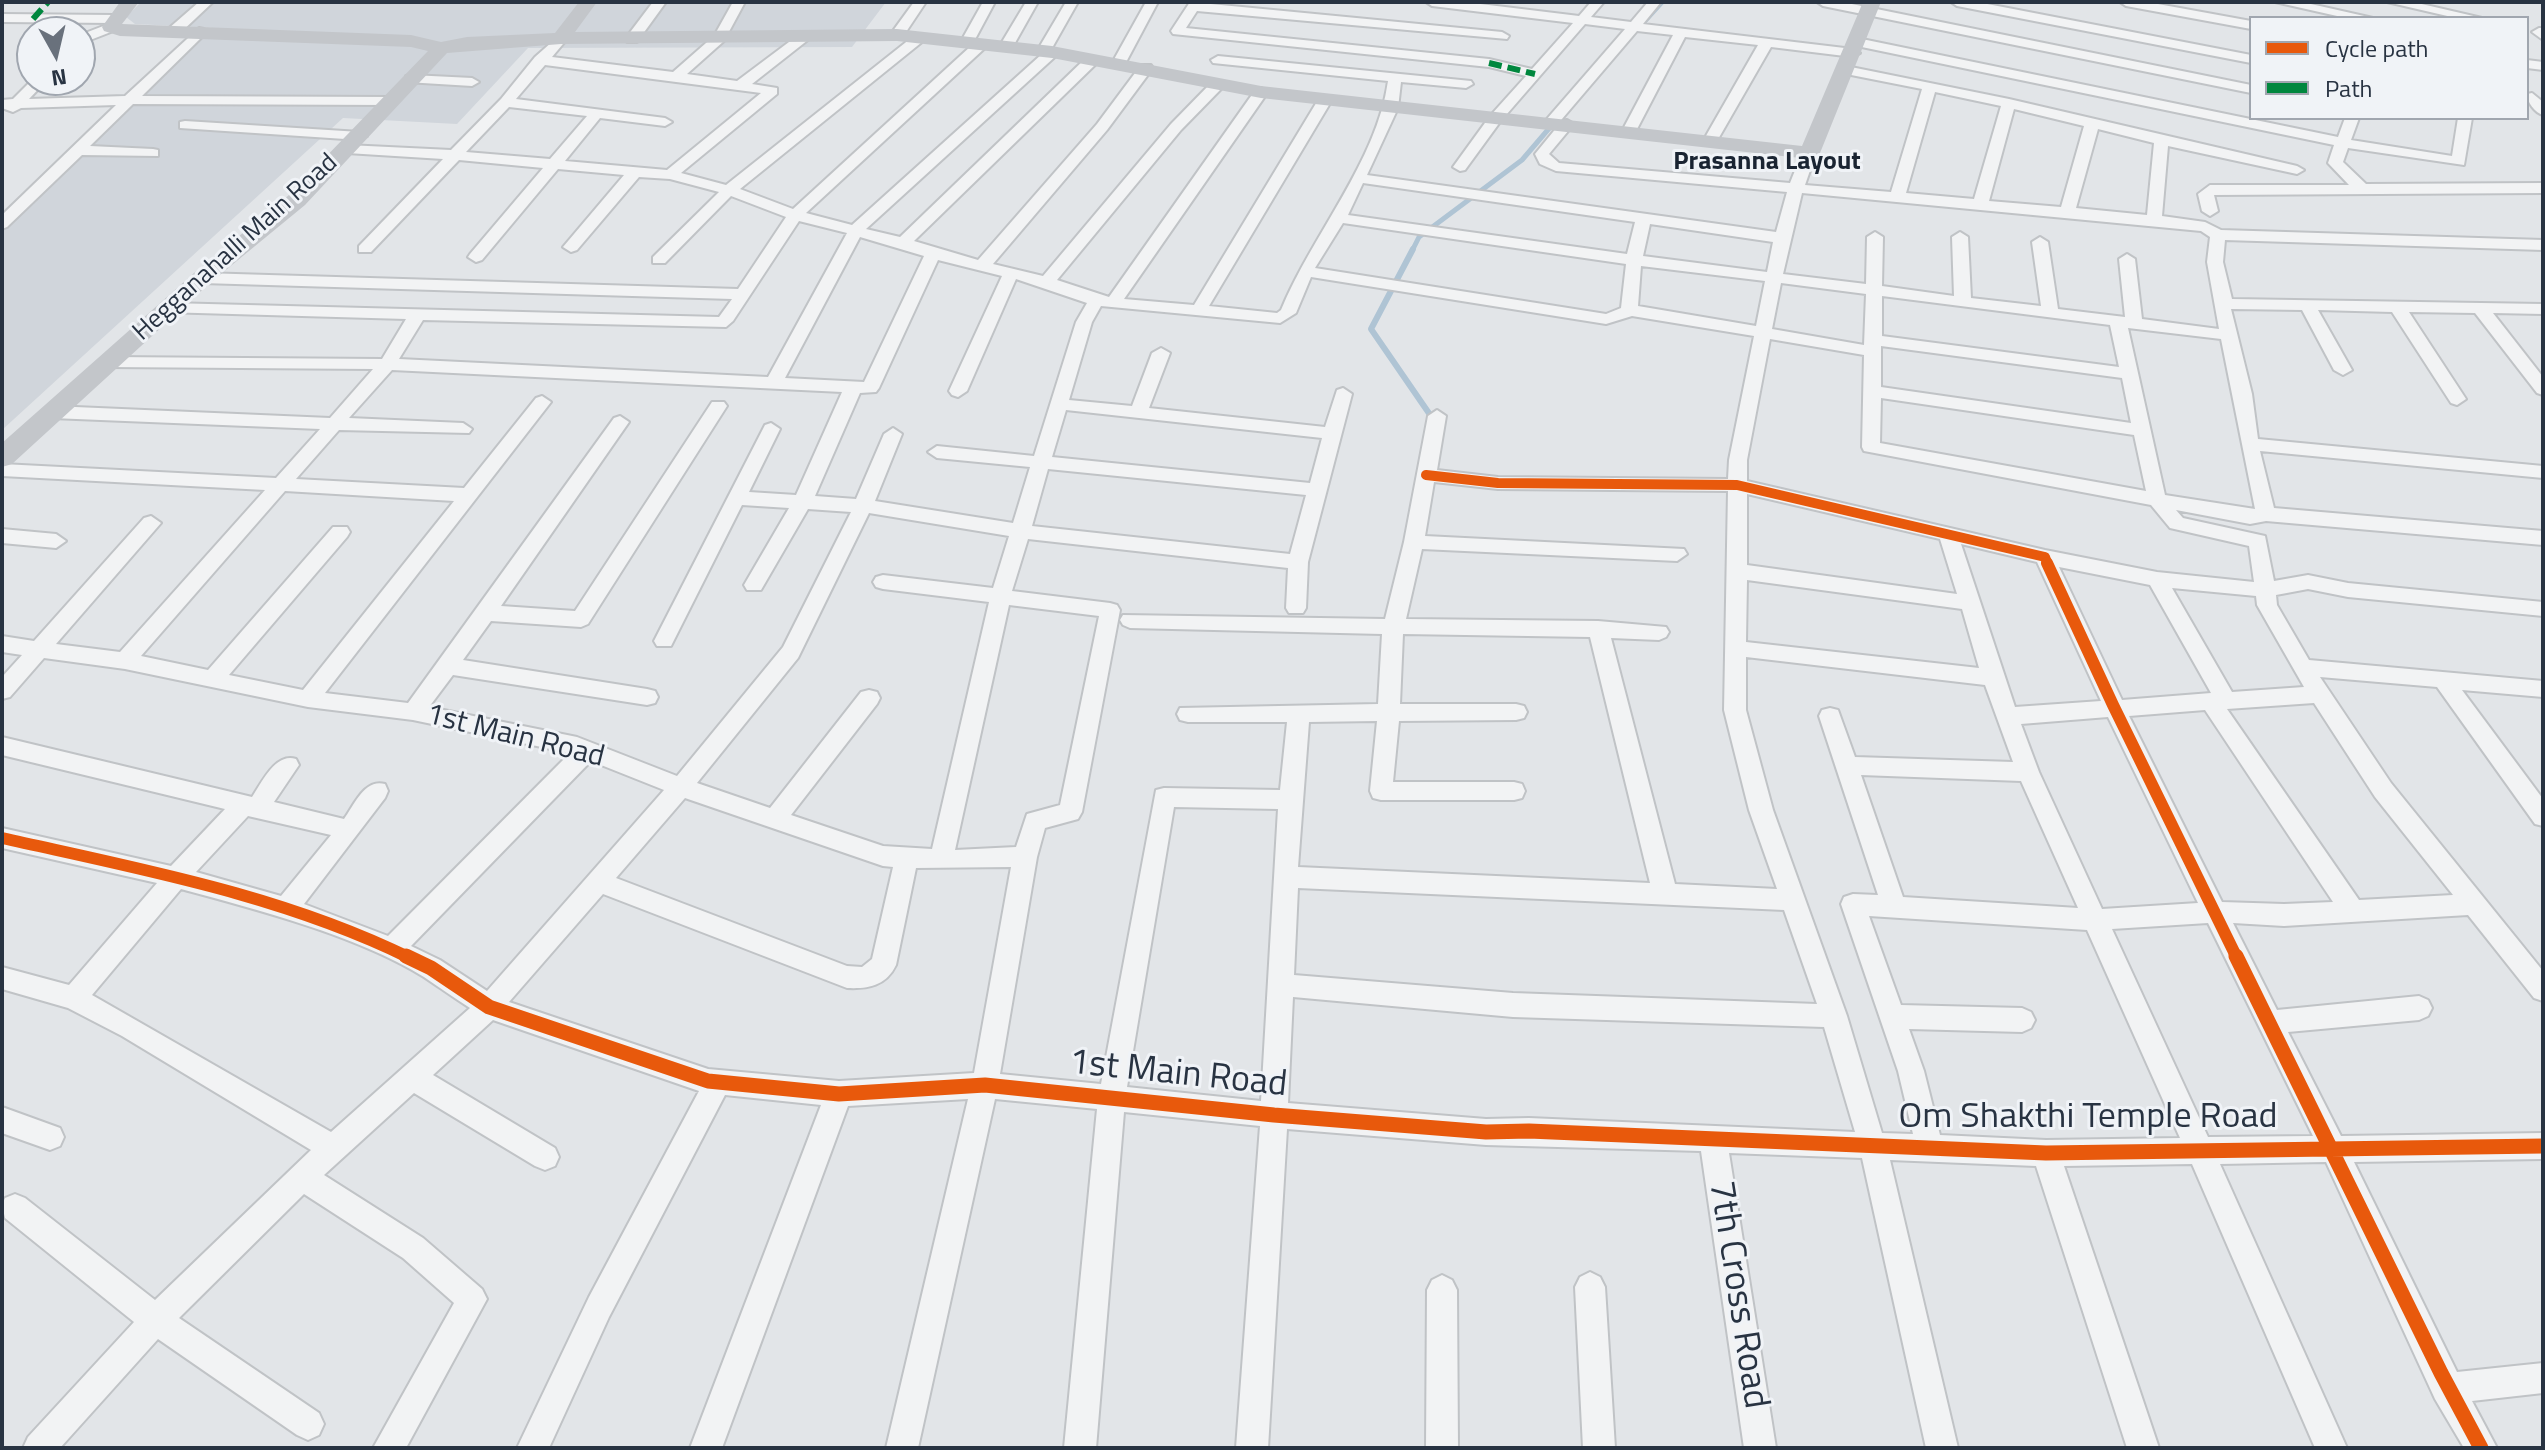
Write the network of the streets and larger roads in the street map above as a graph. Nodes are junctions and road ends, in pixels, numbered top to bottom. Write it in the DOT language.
graph roads {
  1 [pos="11,2"];
  2 [pos="130,2"];
  3 [pos="207,2"];
  4 [pos="588,2"];
  5 [pos="660,2"];
  6 [pos="739,2"];
  7 [pos="920,2"];
  8 [pos="989,2"];
  9 [pos="1032,2"];
  10 [pos="1072,2"];
  11 [pos="1152,2"];
  12 [pos="1432,2"];
  13 [pos="1598,2"];
  14 [pos="1655,2"];
  15 [pos="1823,2"];
  16 [pos="1957,2"];
  17 [pos="2126,2"];
  18 [pos="2281,2"];
  19 [pos="2393,2"];
  20 [pos="1195,4"];
  21 [pos="1466,4"];
  22 [pos="1870,7"];
  23 [pos="2,11"];
  24 [pos="2359,16"];
  25 [pos="2466,16"];
  26 [pos="1585,20"];
  27 [pos="96,22"];
  28 [pos="113,23"];
  29 [pos="2249,25"];
  30 [pos="1639,26"];
  31 [pos="96,32"];
  32 [pos="173,32"];
  33 [pos="199,32"];
  34 [pos="1681,32"];
  35 [pos="897,35"];
  36 [pos="806,36"];
  37 [pos="1502,36"];
  38 [pos="561,38"];
  39 [pos="719,38"];
  40 [pos="920,38"];
  41 [pos="632,39"];
  42 [pos="1767,42"];
  43 [pos="974,44"];
  44 [pos="1006,47"];
  45 [pos="441,48"];
  46 [pos="1048,52"];
  47 [pos="1852,55"];
  48 [pos="2249,59"];
  49 [pos="540,60"];
  50 [pos="1092,60"];
  51 [pos="1218,60"];
  52 [pos="1119,63"];
  53 [pos="1268,66"];
  54 [pos="1146,68"];
  55 [pos="1535,74"];
  56 [pos="676,76"];
  57 [pos="1395,78"];
  58 [pos="411,79"];
  59 [pos="472,82"];
  60 [pos="1218,84"];
  61 [pos="1466,84"];
  62 [pos="740,86"];
  63 [pos="1929,88"];
  64 [pos="2249,89"];
  65 [pos="1258,92"];
  66 [pos="25,96"];
  67 [pos="2543,97"];
  68 [pos="130,99"];
  69 [pos="1325,100"];
  70 [pos="391,101"];
  71 [pos="506,102"];
  72 [pos="18,103"];
  73 [pos="2009,103"];
  74 [pos="2,104"];
  75 [pos="1391,108"];
  76 [pos="2543,111"];
  77 [pos="598,112"];
  78 [pos="2,119"];
  79 [pos="1495,119"];
  80 [pos="2351,120"];
  81 [pos="2465,120"];
  82 [pos="665,122"];
  83 [pos="1558,123"];
  84 [pos="2092,123"];
  85 [pos="185,125"];
  86 [pos="1629,131"];
  87 [pos="2161,140"];
  88 [pos="1710,141"];
  89 [pos="354,142"];
  90 [pos="2340,142"];
  91 [pos="78,150"];
  92 [pos="153,153"];
  93 [pos="1809,153"];
  94 [pos="455,155"];
  95 [pos="553,163"];
  96 [pos="1460,167"];
  97 [pos="2297,170"];
  98 [pos="636,171"];
  99 [pos="670,175"];
  100 [pos="1357,178"];
  101 [pos="2543,188"];
  102 [pos="2362,189"];
  103 [pos="729,190"];
  104 [pos="1795,191"];
  105 [pos="1897,197"];
  106 [pos="1980,204"];
  107 [pos="2210,211"];
  108 [pos="2067,212"];
  109 [pos="795,215"];
  110 [pos="1339,218"];
  111 [pos="1643,219"];
  112 [pos="2154,220"];
  113 [pos="2,224"];
  114 [pos="856,230"];
  115 [pos="2218,235"];
  116 [pos="1875,237"];
  117 [pos="1960,237"];
  118 [pos="1782,238"];
  119 [pos="2040,242"];
  120 [pos="903,243"];
  121 [pos="2543,245"];
  122 [pos="571,247"];
  123 [pos="365,249"];
  124 [pos="933,254"];
  125 [pos="476,257"];
  126 [pos="2127,259"];
  127 [pos="659,260"];
  128 [pos="1634,260"];
  129 [pos="983,265"];
  130 [pos="1305,271"];
  131 [pos="1010,275"];
  132 [pos="202,278"];
  133 [pos="1774,279"];
  134 [pos="1047,282"];
  135 [pos="1873,291"];
  136 [pos="742,294"];
  137 [pos="1105,302"];
  138 [pos="1963,302"];
  139 [pos="2225,303"];
  140 [pos="2307,305"];
  141 [pos="2397,306"];
  142 [pos="169,308"];
  143 [pos="2480,308"];
  144 [pos="2543,309"];
  145 [pos="1199,310"];
  146 [pos="1629,310"];
  147 [pos="2050,313"];
  148 [pos="418,314"];
  149 [pos="2126,323"];
  150 [pos="1763,335"];
  151 [pos="2227,335"];
  152 [pos="1871,346"];
  153 [pos="1161,353"];
  154 [pos="108,362"];
  155 [pos="387,364"];
  156 [pos="2343,370"];
  157 [pos="2130,374"];
  158 [pos="775,381"];
  159 [pos="853,388"];
  160 [pos="2543,389"];
  161 [pos="958,391"];
  162 [pos="1872,391"];
  163 [pos="1343,394"];
  164 [pos="2457,399"];
  165 [pos="542,402"];
  166 [pos="1058,404"];
  167 [pos="718,406"];
  168 [pos="52,412"];
  169 [pos="1138,413"];
  170 [pos="1437,416"];
  171 [pos="620,422"];
  172 [pos="333,424"];
  173 [pos="463,429"];
  174 [pos="771,429"];
  175 [pos="2142,430"];
  176 [pos="1330,433"];
  177 [pos="893,434"];
  178 [pos="2249,444"];
  179 [pos="937,452"];
  180 [pos="2,458"];
  181 [pos="1040,463"];
  182 [pos="2,470"];
  183 [pos="2543,472"];
  184 [pos="1426,475"];
  185 [pos="283,485"];
  186 [pos="1737,485"];
  187 [pos="1317,490"];
  188 [pos="469,495"];
  189 [pos="737,498"];
  190 [pos="2157,500"];
  191 [pos="803,501"];
  192 [pos="863,506"];
  193 [pos="2266,514"];
  194 [pos="151,523"];
  195 [pos="1018,531"];
  196 [pos="340,532"];
  197 [pos="1948,535"];
  198 [pos="2,536"];
  199 [pos="2543,538"];
  200 [pos="56,541"];
  201 [pos="1414,542"];
  202 [pos="1677,554"];
  203 [pos="2045,557"];
  204 [pos="1298,562"];
  205 [pos="1736,571"];
  206 [pos="2157,579"];
  207 [pos="883,582"];
  208 [pos="754,585"];
  209 [pos="2264,590"];
  210 [pos="1001,596"];
  211 [pos="1970,603"];
  212 [pos="1296,608"];
  213 [pos="2543,609"];
  214 [pos="487,613"];
  215 [pos="1130,620"];
  216 [pos="1393,629"];
  217 [pos="1598,629"];
  218 [pos="1659,632"];
  219 [pos="664,641"];
  220 [pos="2,644"];
  221 [pos="1735,648"];
  222 [pos="37,649"];
  223 [pos="125,661"];
  224 [pos="448,666"];
  225 [pos="2302,667"];
  226 [pos="1993,678"];
  227 [pos="213,679"];
  228 [pos="2443,680"];
  229 [pos="2543,689"];
  230 [pos="2,691"];
  231 [pos="2320,694"];
  232 [pos="647,697"];
  233 [pos="869,698"];
  234 [pos="308,699"];
  235 [pos="2218,702"];
  236 [pos="2116,709"];
  237 [pos="1389,711"];
  238 [pos="413,712"];
  239 [pos="1516,712"];
  240 [pos="1188,714"];
  241 [pos="1299,715"];
  242 [pos="1830,716"];
  243 [pos="2008,716"];
  244 [pos="2,746"];
  245 [pos="587,750"];
  246 [pos="288,765"];
  247 [pos="1847,766"];
  248 [pos="2028,772"];
  249 [pos="681,787"];
  250 [pos="377,791"];
  251 [pos="1514,791"];
  252 [pos="1290,800"];
  253 [pos="250,807"];
  254 [pos="2543,817"];
  255 [pos="775,819"];
  256 [pos="349,830"];
  257 [pos="2,838"];
  258 [pos="907,857"];
  259 [pos="1025,857"];
  260 [pos="941,860"];
  261 [pos="176,877"];
  262 [pos="1286,877"];
  263 [pos="599,882"];
  264 [pos="1665,894"];
  265 [pos="1793,900"];
  266 [pos="2476,904"];
  267 [pos="1894,907"];
  268 [pos="286,908"];
  269 [pos="2353,911"];
  270 [pos="2217,912"];
  271 [pos="2094,920"];
  272 [pos="392,949"];
  273 [pos="2,978"];
  274 [pos="1280,985"];
  275 [pos="2543,990"];
  276 [pos="74,998"];
  277 [pos="489,1007"];
  278 [pos="2419,1008"];
  279 [pos="1834,1016"];
  280 [pos="1893,1017"];
  281 [pos="2022,1020"];
  282 [pos="2269,1022"];
  283 [pos="410,1076"];
  284 [pos="718,1082"];
  285 [pos="985,1085"];
  286 [pos="839,1094"];
  287 [pos="1112,1097"];
  288 [pos="1274,1115"];
  289 [pos="2,1120"];
  290 [pos="50,1137"];
  291 [pos="1713,1141"];
  292 [pos="2543,1146"];
  293 [pos="1873,1147"];
  294 [pos="2332,1147"];
  295 [pos="1930,1148"];
  296 [pos="334,1149"];
  297 [pos="2197,1151"];
  298 [pos="2046,1153"];
  299 [pos="545,1157"];
  300 [pos="302,1177"];
  301 [pos="15,1208"];
  302 [pos="1590,1287"];
  303 [pos="1442,1290"];
  304 [pos="156,1320"];
  305 [pos="2543,1378"];
  306 [pos="2446,1388"];
  307 [pos="308,1424"];
  308 [pos="39,1448"];
  309 [pos="389,1448"];
  310 [pos="533,1448"];
  311 [pos="706,1448"];
  312 [pos="902,1448"];
  313 [pos="1080,1448"];
  314 [pos="1252,1448"];
  315 [pos="1442,1448"];
  316 [pos="1599,1448"];
  317 [pos="1760,1448"];
  318 [pos="1942,1448"];
  319 [pos="2143,1448"];
  320 [pos="2331,1448"];
  321 [pos="2481,1448"];
  1 -- 23 [label="street"];
  2 -- 28 [label="street"];
  3 -- 32 [label="street"];
  4 -- 38 [label="street"];
  5 -- 41 [label="street"];
  6 -- 39 [label="street"];
  7 -- 35 [label="street"];
  8 -- 43 [label="street"];
  9 -- 44 [label="street"];
  10 -- 46 [label="street"];
  11 -- 52 [label="street"];
  12 -- 21 [label="street"];
  13 -- 26 [label="street"];
  14 -- 30 [label="street"];
  15 -- 22 [label="street"];
  16 -- 48 [label="street"];
  17 -- 29 [label="street"];
  18 -- 24 [label="street"];
  19 -- 25 [label="street"];
  20 -- 37 [label="street"];
  20 -- 55 [label="street"];
  21 -- 26 [label="street"];
  22 -- 47 [label="street"];
  22 -- 64 [label="street"];
  26 -- 30 [label="street"];
  26 -- 55 [label="street"];
  27 -- 28 [label="street"];
  28 -- 31 [label="street"];
  28 -- 32 [label="street"];
  30 -- 34 [label="street"];
  30 -- 83 [label="street"];
  32 -- 33 [label="street"];
  33 -- 45 [label="street"];
  33 -- 68 [label="street"];
  34 -- 42 [label="street"];
  34 -- 86 [label="street"];
  35 -- 36 [label="street"];
  35 -- 40 [label="street"];
  36 -- 39 [label="street"];
  36 -- 62 [label="street"];
  38 -- 41 [label="street"];
  38 -- 45 [label="street"];
  38 -- 49 [label="street"];
  39 -- 41 [label="street"];
  39 -- 56 [label="street"];
  40 -- 43 [label="street"];
  40 -- 103 [label="street"];
  42 -- 47 [label="street"];
  42 -- 88 [label="street"];
  43 -- 44 [label="street"];
  43 -- 109 [label="street"];
  44 -- 46 [label="street"];
  45 -- 58 [label="street, Hegganahalli Main Road"];
  46 -- 50 [label="street"];
  46 -- 114 [label="street"];
  47 -- 63 [label="street"];
  47 -- 90 [label="street"];
  47 -- 93 [label="street"];
  49 -- 56 [label="street"];
  49 -- 71 [label="street"];
  50 -- 52 [label="street"];
  50 -- 120 [label="street"];
  51 -- 53 [label="street"];
  52 -- 54 [label="street"];
  53 -- 57 [label="street"];
  53 -- 65 [label="street"];
  54 -- 60 [label="street"];
  54 -- 129 [label="street"];
  55 -- 79 [label="street"];
  56 -- 62 [label="street"];
  57 -- 61 [label="street"];
  57 -- 75 [label="street"];
  58 -- 59 [label="street"];
  58 -- 70 [label="street, Hegganahalli Main Road"];
  60 -- 65 [label="street"];
  60 -- 134 [label="street"];
  62 -- 99 [label="street"];
  63 -- 73 [label="street"];
  63 -- 105 [label="street"];
  65 -- 69 [label="street"];
  65 -- 137 [label="street"];
  66 -- 72 [label="street"];
  67 -- 76 [label="street"];
  68 -- 70 [label="street"];
  68 -- 72 [label="street"];
  68 -- 91 [label="street"];
  69 -- 75 [label="street"];
  69 -- 145 [label="street"];
  70 -- 89 [label="street, Hegganahalli Main Road"];
  71 -- 77 [label="street"];
  71 -- 94 [label="street"];
  72 -- 74 [label="street"];
  72 -- 78 [label="street"];
  73 -- 84 [label="street"];
  73 -- 106 [label="street"];
  75 -- 79 [label="street"];
  75 -- 100 [label="street"];
  77 -- 82 [label="street"];
  77 -- 95 [label="street"];
  79 -- 83 [label="street"];
  79 -- 96 [label="street"];
  80 -- 90 [label="street"];
  81 -- 90 [label="street"];
  83 -- 86 [label="street"];
  83 -- 104 [label="street"];
  84 -- 87 [label="street"];
  84 -- 108 [label="street"];
  85 -- 89 [label="street"];
  86 -- 88 [label="street"];
  87 -- 97 [label="street"];
  87 -- 112 [label="street"];
  88 -- 93 [label="street"];
  89 -- 94 [label="street"];
  89 -- 132 [label="street, Hegganahalli Main Road"];
  90 -- 102 [label="street"];
  91 -- 92 [label="street"];
  91 -- 113 [label="street"];
  93 -- 104 [label="street"];
  94 -- 95 [label="street"];
  94 -- 123 [label="street"];
  95 -- 98 [label="street"];
  95 -- 125 [label="street"];
  98 -- 99 [label="street"];
  98 -- 122 [label="street"];
  99 -- 103 [label="street"];
  100 -- 110 [label="street"];
  100 -- 111 [label="street"];
  101 -- 102 [label="street"];
  102 -- 107 [label="street"];
  103 -- 109 [label="street"];
  103 -- 127 [label="street"];
  104 -- 105 [label="street"];
  104 -- 118 [label="street"];
  105 -- 106 [label="street"];
  106 -- 108 [label="street"];
  108 -- 112 [label="street"];
  109 -- 114 [label="street"];
  109 -- 136 [label="street"];
  110 -- 128 [label="street"];
  110 -- 130 [label="street"];
  111 -- 118 [label="street"];
  111 -- 128 [label="street"];
  112 -- 115 [label="street"];
  114 -- 120 [label="street"];
  114 -- 158 [label="street"];
  115 -- 121 [label="street"];
  115 -- 139 [label="street"];
  116 -- 135 [label="street"];
  117 -- 138 [label="street"];
  118 -- 133 [label="street"];
  119 -- 147 [label="street"];
  120 -- 124 [label="street"];
  124 -- 129 [label="street"];
  124 -- 159 [label="street"];
  126 -- 149 [label="street"];
  128 -- 133 [label="street"];
  128 -- 146 [label="street"];
  129 -- 131 [label="street"];
  130 -- 145 [label="street"];
  130 -- 146 [label="street"];
  131 -- 134 [label="street"];
  131 -- 161 [label="street"];
  132 -- 136 [label="street"];
  132 -- 142 [label="street, Hegganahalli Main Road"];
  133 -- 135 [label="street"];
  133 -- 150 [label="street"];
  134 -- 137 [label="street"];
  135 -- 138 [label="street"];
  135 -- 152 [label="street"];
  136 -- 148 [label="street"];
  137 -- 145 [label="street"];
  137 -- 166 [label="street"];
  138 -- 147 [label="street"];
  139 -- 140 [label="street"];
  139 -- 151 [label="street"];
  140 -- 141 [label="street"];
  140 -- 156 [label="street"];
  141 -- 143 [label="street"];
  141 -- 164 [label="street"];
  142 -- 148 [label="street"];
  142 -- 154 [label="street, Hegganahalli Main Road"];
  143 -- 144 [label="street"];
  143 -- 160 [label="street"];
  146 -- 150 [label="street"];
  147 -- 149 [label="street"];
  148 -- 155 [label="street"];
  149 -- 151 [label="street"];
  149 -- 157 [label="street"];
  150 -- 152 [label="street"];
  150 -- 186 [label="street"];
  151 -- 178 [label="street"];
  152 -- 157 [label="street"];
  152 -- 162 [label="street"];
  153 -- 169 [label="street"];
  154 -- 155 [label="street"];
  154 -- 168 [label="street, Hegganahalli Main Road"];
  155 -- 158 [label="street"];
  155 -- 172 [label="street"];
  157 -- 175 [label="street"];
  158 -- 159 [label="street"];
  159 -- 191 [label="street"];
  162 -- 175 [label="street"];
  162 -- 190 [label="street"];
  163 -- 176 [label="street"];
  165 -- 188 [label="street"];
  166 -- 169 [label="street"];
  166 -- 181 [label="street"];
  167 -- 214 [label="street"];
  168 -- 172 [label="street"];
  168 -- 180 [label="street, Hegganahalli Main Road"];
  169 -- 176 [label="street"];
  170 -- 184 [label="street"];
  171 -- 214 [label="street"];
  172 -- 173 [label="street"];
  172 -- 185 [label="street"];
  174 -- 189 [label="street"];
  175 -- 190 [label="street"];
  176 -- 187 [label="street"];
  177 -- 192 [label="street"];
  178 -- 183 [label="street"];
  178 -- 193 [label="street"];
  179 -- 181 [label="street"];
  181 -- 187 [label="street"];
  181 -- 195 [label="street"];
  182 -- 185 [label="street"];
  184 -- 186 [label="street"];
  184 -- 201 [label="street"];
  185 -- 188 [label="street"];
  185 -- 223 [label="street"];
  186 -- 197 [label="street"];
  186 -- 205 [label="street"];
  187 -- 204 [label="street"];
  188 -- 234 [label="street"];
  189 -- 191 [label="street"];
  189 -- 219 [label="street"];
  190 -- 193 [label="street"];
  190 -- 209 [label="street"];
  191 -- 192 [label="street"];
  191 -- 208 [label="street"];
  192 -- 195 [label="street"];
  192 -- 249 [label="street"];
  193 -- 199 [label="street"];
  194 -- 222 [label="street"];
  195 -- 204 [label="street"];
  195 -- 210 [label="street"];
  196 -- 227 [label="street"];
  197 -- 203 [label="street"];
  197 -- 211 [label="street"];
  198 -- 200 [label="street"];
  201 -- 202 [label="street"];
  201 -- 216 [label="street"];
  203 -- 206 [label="street"];
  203 -- 236 [label="street"];
  204 -- 212 [label="street"];
  205 -- 211 [label="street"];
  205 -- 221 [label="street"];
  206 -- 209 [label="street"];
  206 -- 235 [label="street"];
  207 -- 210 [label="street"];
  209 -- 213 [label="street"];
  209 -- 225 [label="street"];
  210 -- 259 [label="street"];
  210 -- 260 [label="street"];
  211 -- 226 [label="street"];
  214 -- 224 [label="street"];
  215 -- 216 [label="street"];
  216 -- 217 [label="street"];
  216 -- 237 [label="street"];
  217 -- 218 [label="street"];
  217 -- 264 [label="street"];
  220 -- 222 [label="street, 1st Main Road"];
  221 -- 226 [label="street"];
  221 -- 265 [label="street"];
  222 -- 223 [label="street, 1st Main Road"];
  222 -- 230 [label="street"];
  223 -- 227 [label="street, 1st Main Road"];
  224 -- 232 [label="street"];
  224 -- 238 [label="street"];
  225 -- 228 [label="street"];
  225 -- 231 [label="street"];
  226 -- 243 [label="street"];
  227 -- 234 [label="street, 1st Main Road"];
  228 -- 229 [label="street"];
  228 -- 254 [label="street"];
  231 -- 235 [label="street"];
  231 -- 266 [label="street"];
  233 -- 255 [label="street"];
  234 -- 238 [label="street, 1st Main Road"];
  235 -- 236 [label="street"];
  235 -- 269 [label="street"];
  236 -- 243 [label="street"];
  236 -- 270 [label="street"];
  237 -- 239 [label="street"];
  237 -- 241 [label="street"];
  237 -- 251 [label="street"];
  238 -- 245 [label="street, 1st Main Road"];
  240 -- 241 [label="street"];
  241 -- 252 [label="street"];
  242 -- 247 [label="street"];
  243 -- 248 [label="street"];
  244 -- 253 [label="street"];
  245 -- 249 [label="street, 1st Main Road"];
  245 -- 272 [label="street"];
  246 -- 253 [label="street"];
  247 -- 248 [label="street"];
  247 -- 267 [label="street"];
  248 -- 271 [label="street"];
  249 -- 255 [label="street, 1st Main Road"];
  249 -- 263 [label="street"];
  250 -- 256 [label="street"];
  252 -- 262 [label="street"];
  252 -- 287 [label="street"];
  253 -- 256 [label="street"];
  253 -- 261 [label="street"];
  255 -- 258 [label="street, 1st Main Road"];
  256 -- 268 [label="street"];
  257 -- 261 [label="street, 1st Main Road"];
  258 -- 260 [label="street, 1st Main Road"];
  258 -- 263 [label="street"];
  259 -- 260 [label="street, 1st Main Road"];
  259 -- 285 [label="street"];
  261 -- 268 [label="street, 1st Main Road"];
  261 -- 276 [label="street"];
  262 -- 264 [label="street"];
  262 -- 274 [label="street"];
  263 -- 277 [label="street"];
  264 -- 265 [label="street"];
  265 -- 279 [label="street"];
  266 -- 269 [label="street"];
  266 -- 275 [label="street"];
  267 -- 271 [label="street"];
  267 -- 280 [label="street"];
  268 -- 272 [label="street, 1st Main Road"];
  269 -- 270 [label="street"];
  270 -- 271 [label="street"];
  270 -- 282 [label="street"];
  271 -- 297 [label="street"];
  272 -- 277 [label="street, 1st Main Road"];
  273 -- 276 [label="street"];
  274 -- 279 [label="street"];
  274 -- 288 [label="street"];
  276 -- 296 [label="street"];
  277 -- 283 [label="street"];
  277 -- 284 [label="street, 1st Main Road"];
  278 -- 282 [label="street"];
  279 -- 293 [label="street"];
  280 -- 281 [label="street"];
  280 -- 295 [label="street"];
  282 -- 294 [label="street"];
  283 -- 296 [label="street"];
  283 -- 299 [label="street"];
  284 -- 286 [label="street, 1st Main Road"];
  284 -- 310 [label="street"];
  285 -- 286 [label="street, 1st Main Road"];
  285 -- 287 [label="street, 1st Main Road"];
  285 -- 312 [label="street"];
  286 -- 311 [label="street"];
  287 -- 288 [label="street, 1st Main Road"];
  287 -- 313 [label="street"];
  288 -- 291 [label="street, 1st Main Road"];
  288 -- 314 [label="street"];
  289 -- 290 [label="street"];
  291 -- 293 [label="street, 1st Main Road"];
  291 -- 317 [label="street, 7th Cross Road"];
  292 -- 294 [label="street, Om Shakthi Temple Road"];
  293 -- 295 [label="street, Om Shakthi Temple Road"];
  293 -- 318 [label="street"];
  294 -- 297 [label="street, Om Shakthi Temple Road"];
  294 -- 306 [label="street"];
  295 -- 298 [label="street, Om Shakthi Temple Road"];
  296 -- 300 [label="street"];
  297 -- 298 [label="street, Om Shakthi Temple Road"];
  297 -- 320 [label="street"];
  298 -- 319 [label="street"];
  300 -- 304 [label="street"];
  300 -- 309 [label="street"];
  301 -- 304 [label="street"];
  302 -- 316 [label="street"];
  303 -- 315 [label="street"];
  304 -- 307 [label="street"];
  304 -- 308 [label="street"];
  305 -- 306 [label="street"];
  306 -- 321 [label="street"];
}
